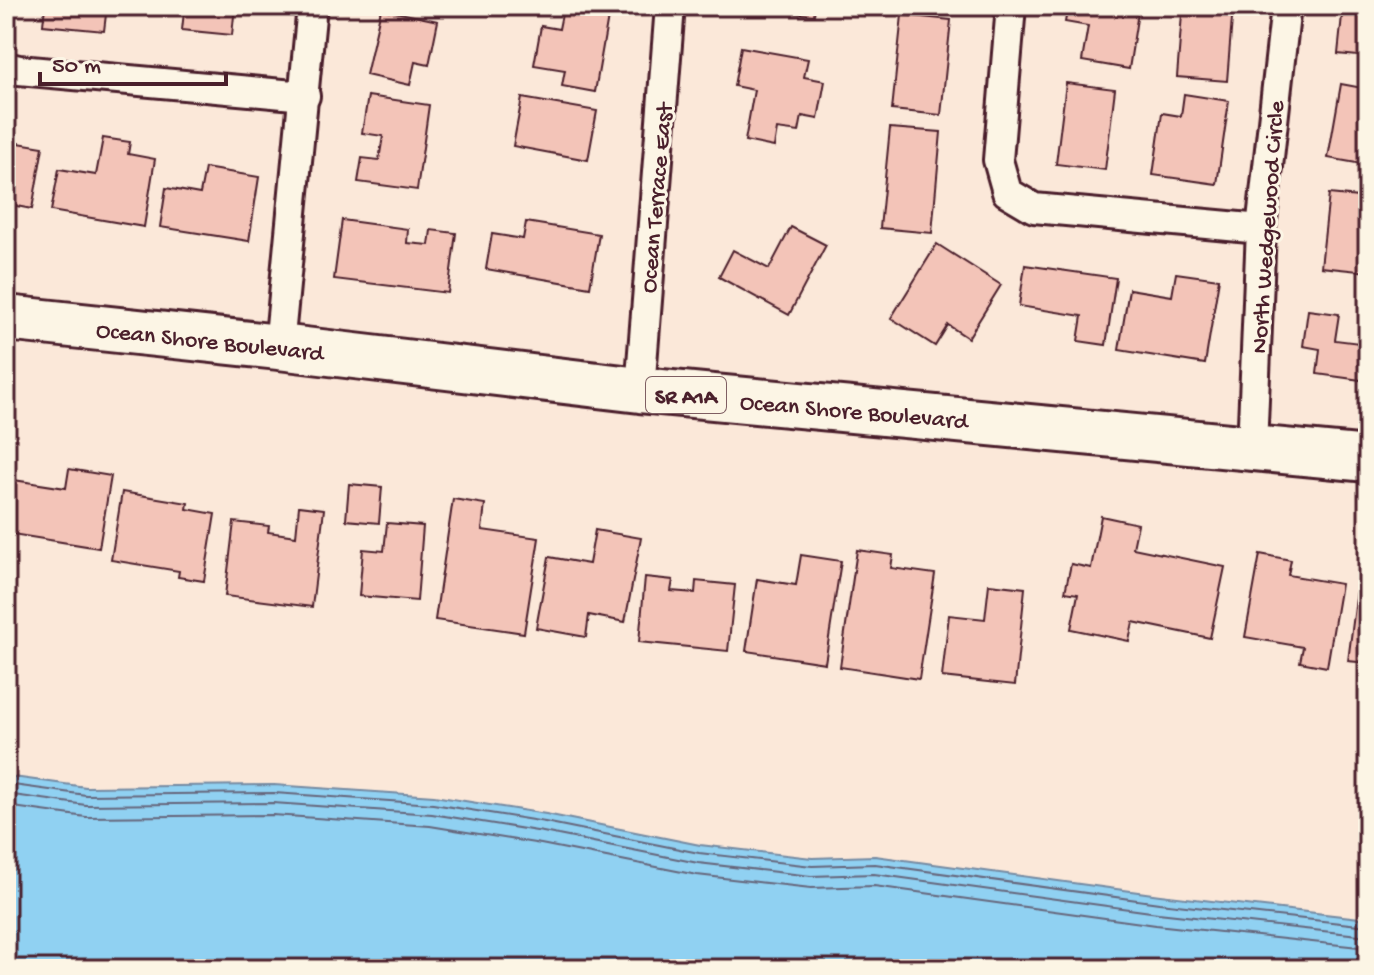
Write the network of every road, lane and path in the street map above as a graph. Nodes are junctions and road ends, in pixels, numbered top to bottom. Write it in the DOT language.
graph roads {
  1 [pos="312,6"];
  2 [pos="670,6"];
  3 [pos="1011,6"];
  4 [pos="1286,6"];
  5 [pos="6,67"];
  6 [pos="305,96"];
  7 [pos="1261,229"];
  8 [pos="6,318"];
  9 [pos="279,347"];
  10 [pos="640,390"];
  11 [pos="1252,448"];
  12 [pos="1368,459"];
  1 -- 6 [label="street"];
  2 -- 10 [label="street, Ocean Terrace East"];
  3 -- 7 [label="street"];
  4 -- 7 [label="street, North Wedgewood Circle"];
  5 -- 6 [label="street"];
  6 -- 9 [label="street"];
  7 -- 11 [label="street, North Wedgewood Circle"];
  8 -- 9 [label="main road, Ocean Shore Boulevard / SR A1A"];
  9 -- 10 [label="main road, Ocean Shore Boulevard / SR A1A"];
  10 -- 11 [label="main road, Ocean Shore Boulevard / SR A1A"];
  11 -- 12 [label="main road, Ocean Shore Boulevard / SR A1A"];
}
